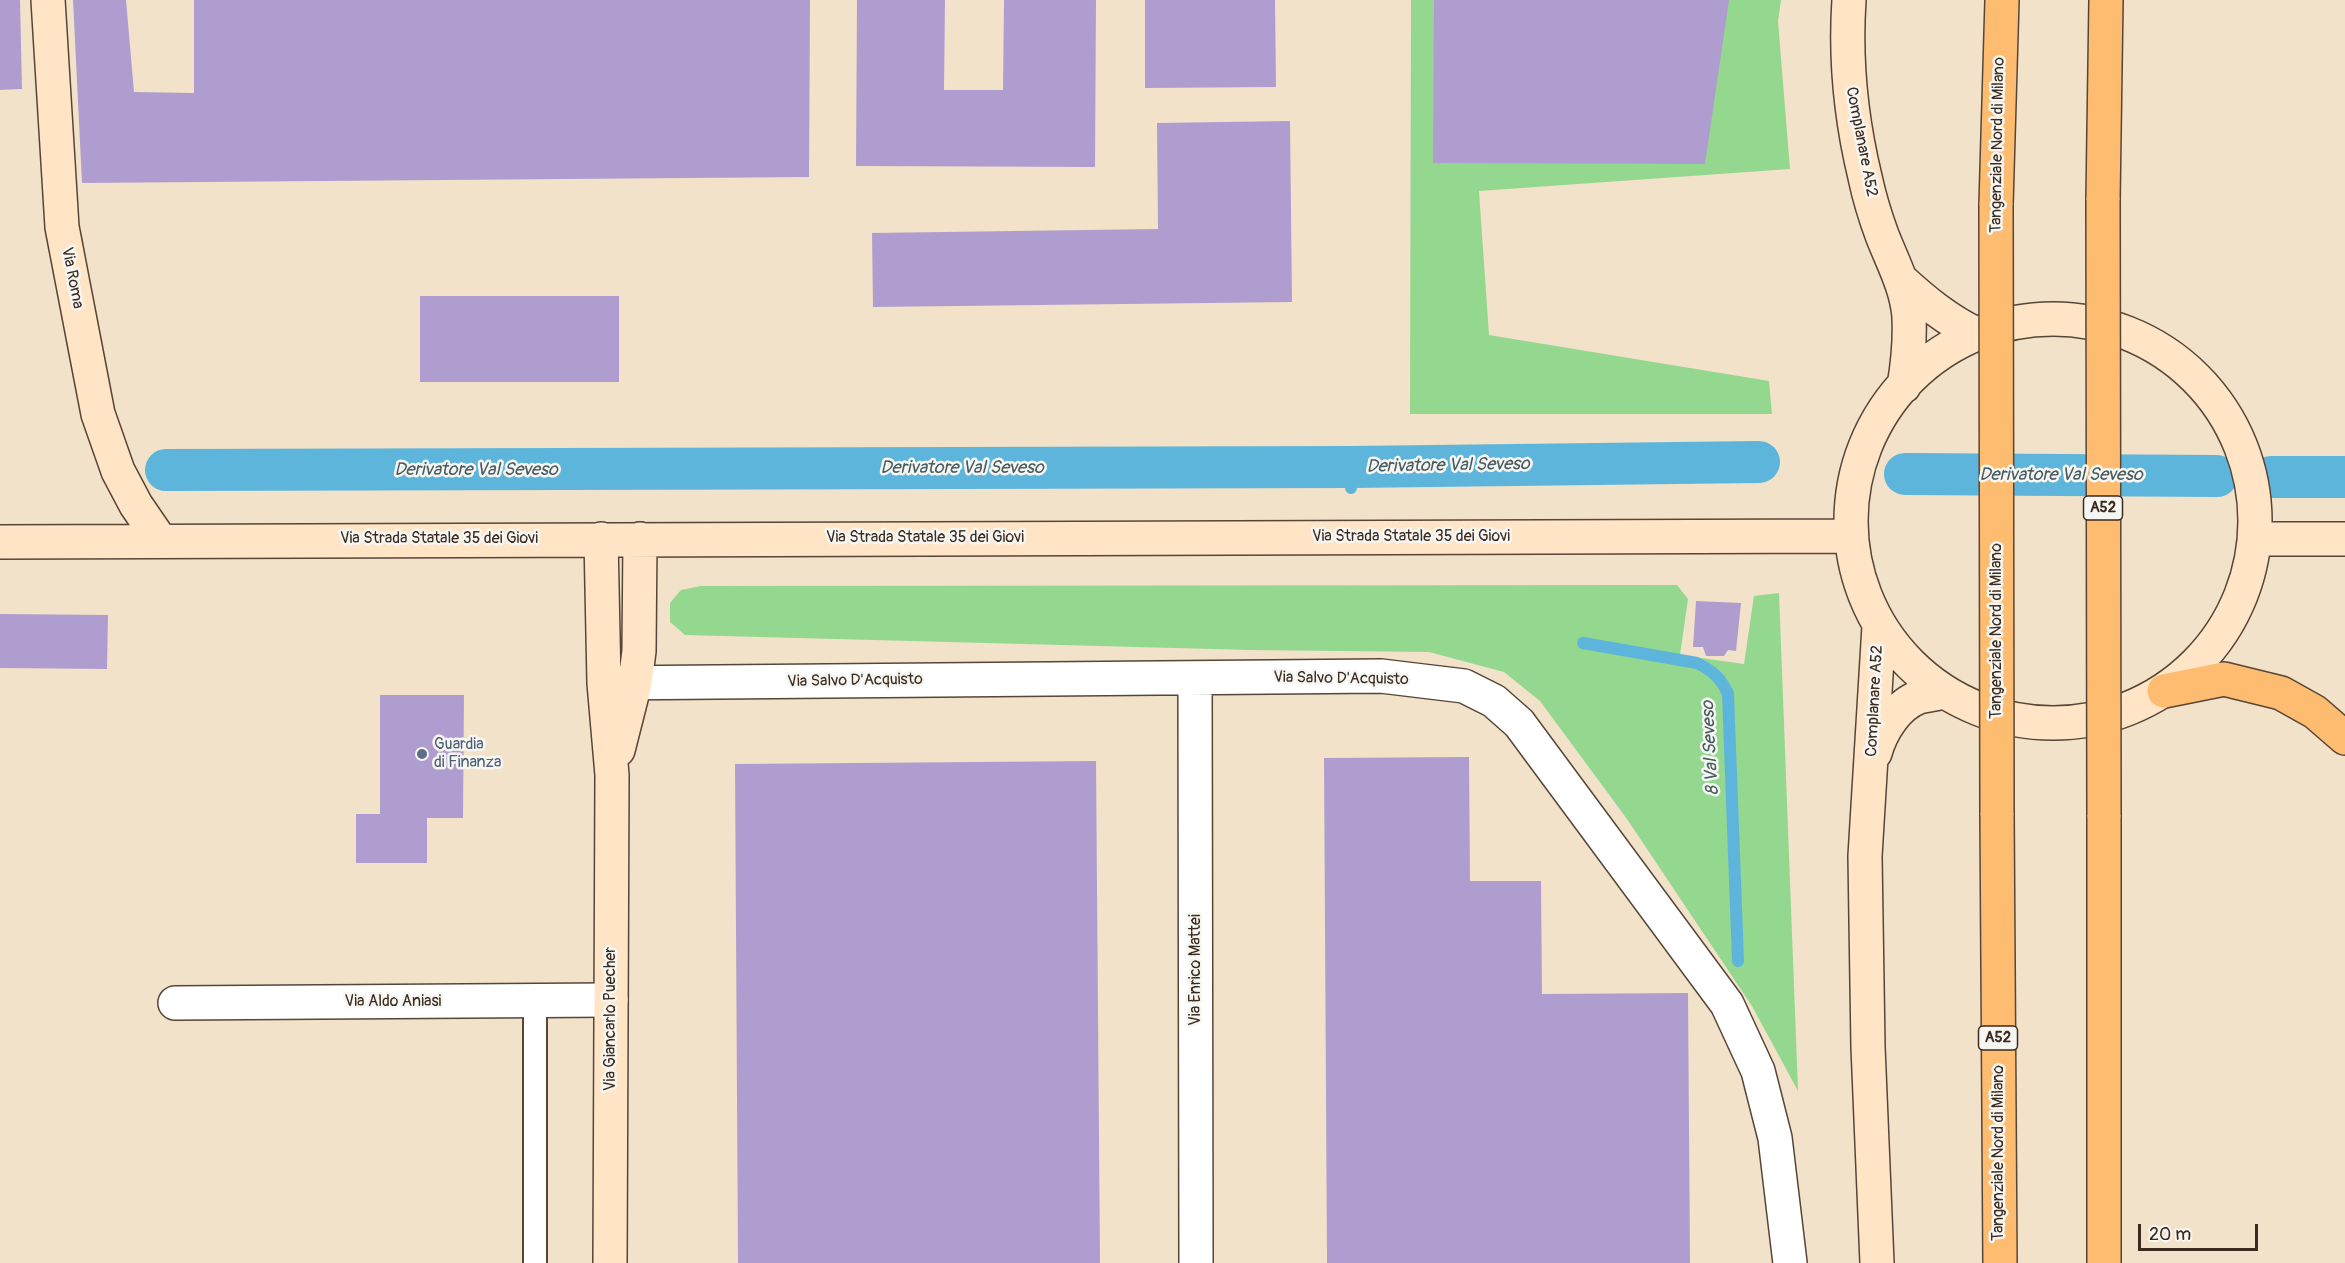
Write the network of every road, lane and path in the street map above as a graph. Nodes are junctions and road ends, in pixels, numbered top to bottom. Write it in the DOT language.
graph roads {
  1 [pos="48,0"];
  2 [pos="1849,0"];
  3 [pos="2002,0"];
  4 [pos="2106,0"];
  5 [pos="1900,279"];
  6 [pos="1976,334"];
  7 [pos="1904,386"];
  8 [pos="1851,536"];
  9 [pos="601,539"];
  10 [pos="640,539"];
  11 [pos="2255,539"];
  12 [pos="2345,539"];
  13 [pos="160,540"];
  14 [pos="0,542"];
  15 [pos="1879,626"];
  16 [pos="1195,678"];
  17 [pos="619,683"];
  18 [pos="2164,691"];
  19 [pos="1944,693"];
  20 [pos="2345,738"];
  21 [pos="1871,769"];
  22 [pos="611,1000"];
  23 [pos="535,1001"];
  24 [pos="176,1003"];
  25 [pos="2104,1163"];
  26 [pos="535,1263"];
  27 [pos="610,1263"];
  28 [pos="1196,1263"];
  29 [pos="1790,1263"];
  30 [pos="1877,1263"];
  31 [pos="2000,1263"];
  32 [pos="2104,1263"];
  33 [pos="2112,1263"];
  1 -- 13 [label="main road, Via Roma"];
  2 -- 5 [label="main road, Complanare A52"];
  3 -- 31 [label="highway, Tangenziale Nord di Milano / A52, bridge"];
  4 -- 25 [label="highway, A52, bridge"];
  5 -- 6 [label="main road, Complanare A52"];
  5 -- 7 [label="main road, Complanare A52"];
  6 -- 7 [label="main road"];
  6 -- 11 [label="main road"];
  7 -- 8 [label="main road"];
  8 -- 10 [label="main road, Via Strada Statale 35 dei Giovi"];
  8 -- 15 [label="main road"];
  9 -- 10 [label="main road, Via Strada Statale 35 dei Giovi"];
  9 -- 13 [label="main road, Via Strada Statale 35 dei Giovi"];
  9 -- 17 [label="main road, Via Giancarlo Puecher"];
  10 -- 17 [label="main road, Via Giancarlo Puecher"];
  11 -- 12 [label="main road"];
  11 -- 18 [label="main road"];
  13 -- 14 [label="main road, Via Strada Statale 35 dei Giovi"];
  15 -- 19 [label="main road"];
  15 -- 21 [label="main road, Complanare A52"];
  16 -- 17 [label="street, Via Salvo D'Acquisto"];
  16 -- 28 [label="street, Via Enrico Mattei"];
  16 -- 29 [label="street, Via Salvo D'Acquisto"];
  17 -- 22 [label="main road, Via Giancarlo Puecher"];
  18 -- 19 [label="main road"];
  18 -- 20 [label="highway"];
  19 -- 21 [label="main road, Complanare A52"];
  21 -- 30 [label="main road"];
  22 -- 23 [label="street, Via Aldo Aniasi"];
  22 -- 27 [label="main road, Via Giancarlo Puecher"];
  23 -- 24 [label="street, Via Aldo Aniasi"];
  23 -- 26 [label="lane"];
  25 -- 32 [label="highway, A52"];
  25 -- 33 [label="highway"];
}
